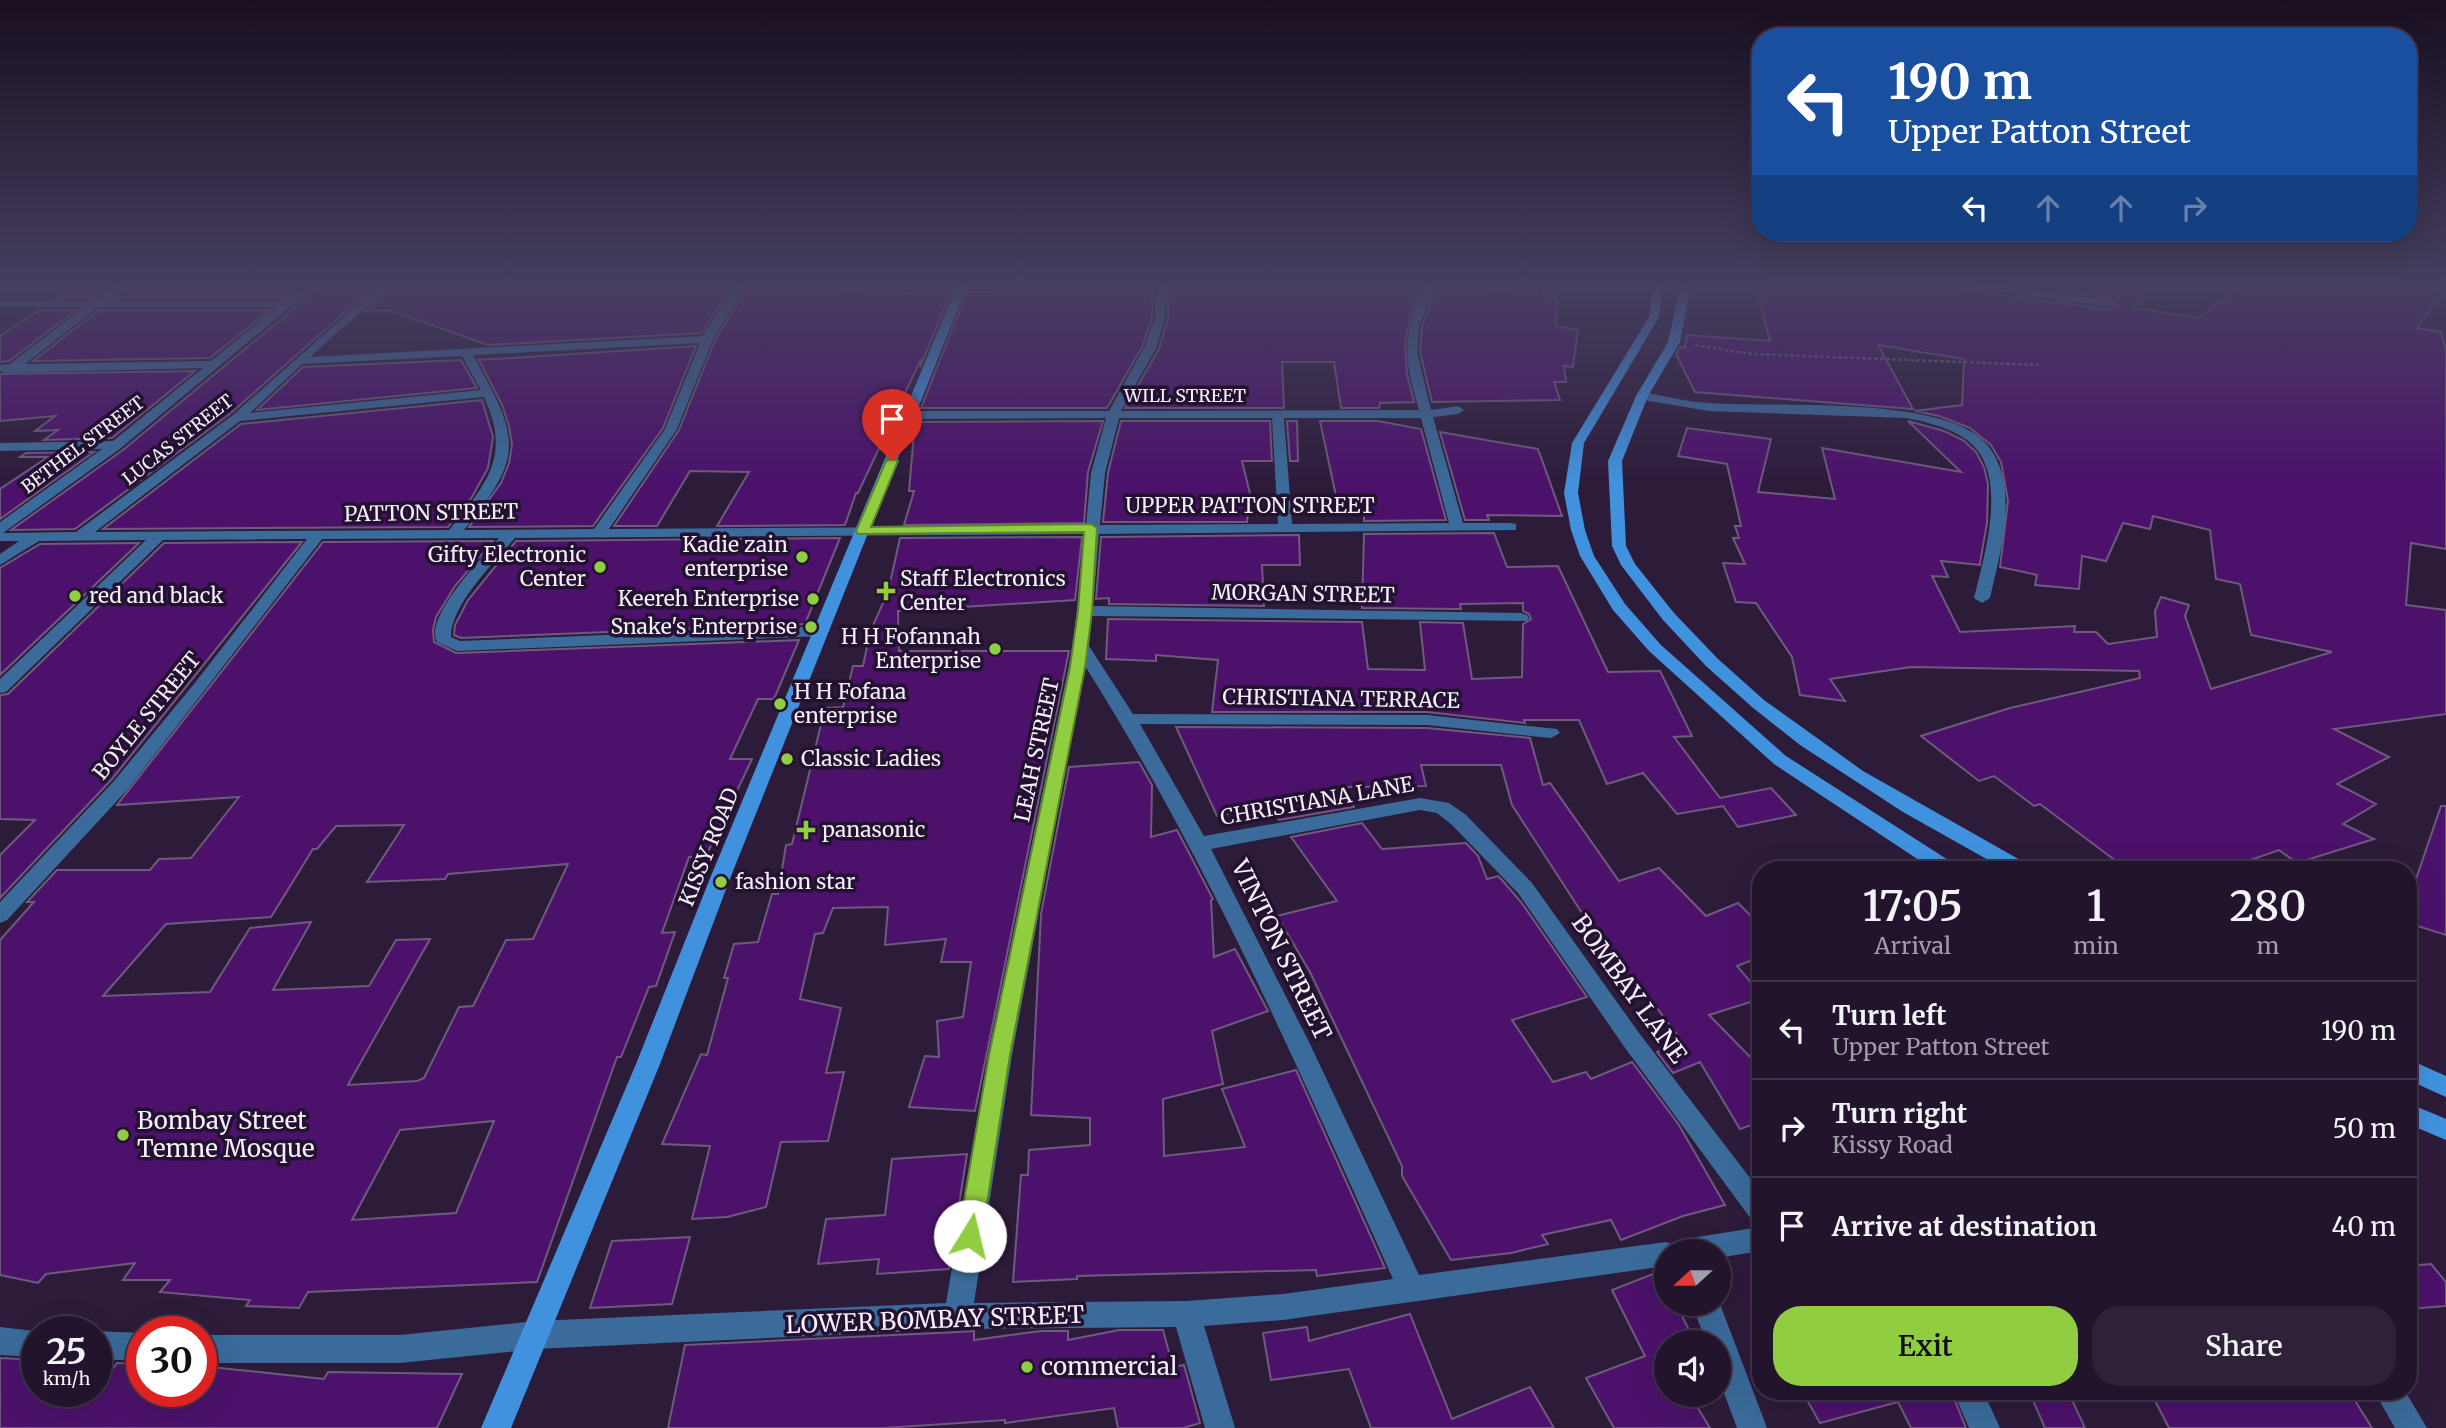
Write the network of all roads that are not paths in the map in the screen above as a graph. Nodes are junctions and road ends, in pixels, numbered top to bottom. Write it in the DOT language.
graph roads {
  1 [pos="31,350"];
  2 [pos="232,350"];
  3 [pos="313,350"];
  4 [pos="524,350"];
  5 [pos="703,350"];
  6 [pos="937,350"];
  7 [pos="1149,350"];
  8 [pos="1411,350"];
  9 [pos="1632,350"];
  10 [pos="1669,350"];
  11 [pos="466,353"];
  12 [pos="302,361"];
  13 [pos="215,364"];
  14 [pos="6,368"];
  15 [pos="0,378"];
  16 [pos="486,393"];
  17 [pos="1642,396"];
  18 [pos="1458,410"];
  19 [pos="1114,413"];
  20 [pos="1278,414"];
  21 [pos="1428,414"];
  22 [pos="911,415"];
  23 [pos="237,418"];
  24 [pos="116,444"];
  25 [pos="0,447"];
  26 [pos="1285,527"];
  27 [pos="1457,527"];
  28 [pos="1511,527"];
  29 [pos="1091,528"];
  30 [pos="0,529"];
  31 [pos="863,531"];
  32 [pos="598,533"];
  33 [pos="511,534"];
  34 [pos="452,535"];
  35 [pos="159,536"];
  36 [pos="317,536"];
  37 [pos="0,537"];
  38 [pos="35,537"];
  39 [pos="79,537"];
  40 [pos="0,561"];
  41 [pos="1982,598"];
  42 [pos="1085,611"];
  43 [pos="1521,618"];
  44 [pos="822,631"];
  45 [pos="1081,646"];
  46 [pos="0,688"];
  47 [pos="1130,719"];
  48 [pos="1551,733"];
  49 [pos="1442,807"];
  50 [pos="1199,844"];
  51 [pos="1935,861"];
  52 [pos="2006,861"];
  53 [pos="0,915"];
  54 [pos="2417,1073"];
  55 [pos="2446,1087"];
  56 [pos="2417,1117"];
  57 [pos="2446,1130"];
  58 [pos="1752,1200"];
  59 [pos="1752,1240"];
  60 [pos="1731,1244"];
  61 [pos="1654,1256"];
  62 [pos="1411,1289"];
  63 [pos="1186,1314"];
  64 [pos="958,1316"];
  65 [pos="1710,1316"];
  66 [pos="536,1335"];
  67 [pos="0,1341"];
  68 [pos="21,1342"];
  69 [pos="217,1349"];
  70 [pos="1971,1400"];
  71 [pos="2394,1400"];
  72 [pos="496,1428"];
  73 [pos="1220,1428"];
  74 [pos="1752,1428"];
  75 [pos="1985,1428"];
  76 [pos="2412,1428"];
  1 -- 14 [label="street"];
  2 -- 13 [label="street, BETHEL STREET"];
  3 -- 12 [label="street, LUCAS STREET"];
  4 -- 11 [label="street"];
  5 -- 32 [label="street"];
  6 -- 22 [label="street, KISSY ROAD"];
  7 -- 19 [label="street, LEAH STREET"];
  8 -- 21 [label="street"];
  9 -- 51 [label="street"];
  10 -- 17 [label="street"];
  11 -- 12 [label="street"];
  11 -- 16 [label="street"];
  12 -- 23 [label="street, LUCAS STREET"];
  13 -- 14 [label="street"];
  13 -- 24 [label="street, BETHEL STREET"];
  14 -- 15 [label="street"];
  16 -- 23 [label="street"];
  16 -- 34 [label="street"];
  17 -- 41 [label="street"];
  17 -- 52 [label="street"];
  18 -- 21 [label="street, WILL STREET"];
  19 -- 20 [label="street, WILL STREET"];
  19 -- 22 [label="street, WILL STREET"];
  19 -- 29 [label="street, LEAH STREET"];
  20 -- 21 [label="street, WILL STREET"];
  20 -- 26 [label="street"];
  21 -- 27 [label="street"];
  22 -- 31 [label="street, KISSY ROAD"];
  23 -- 39 [label="street, LUCAS STREET"];
  24 -- 25 [label="street"];
  24 -- 30 [label="street, BETHEL STREET"];
  26 -- 27 [label="street, UPPER PATTON STREET"];
  26 -- 29 [label="street, UPPER PATTON STREET"];
  27 -- 28 [label="street, UPPER PATTON STREET"];
  29 -- 31 [label="street, UPPER PATTON STREET"];
  29 -- 42 [label="street, LEAH STREET"];
  31 -- 32 [label="street, PATTON STREET"];
  31 -- 44 [label="street, KISSY ROAD"];
  32 -- 33 [label="street, PATTON STREET"];
  33 -- 34 [label="street, PATTON STREET"];
  33 -- 44 [label="street"];
  34 -- 36 [label="street, PATTON STREET"];
  35 -- 36 [label="street, PATTON STREET"];
  35 -- 39 [label="street, PATTON STREET"];
  35 -- 46 [label="street"];
  36 -- 53 [label="street, BOYLE STREET"];
  37 -- 38 [label="street, PATTON STREET"];
  38 -- 39 [label="street, PATTON STREET"];
  38 -- 40 [label="street"];
  42 -- 43 [label="street, MORGAN STREET"];
  42 -- 45 [label="street, LEAH STREET"];
  44 -- 66 [label="street, KISSY ROAD"];
  45 -- 47 [label="street, VINTON STREET"];
  45 -- 64 [label="street, LEAH STREET"];
  47 -- 48 [label="street, CHRISTIANA TERRACE"];
  47 -- 50 [label="street, VINTON STREET"];
  49 -- 50 [label="street, CHRISTIANA LANE"];
  49 -- 58 [label="street, BOMBAY LANE"];
  50 -- 62 [label="street, VINTON STREET"];
  54 -- 55 [label="street"];
  56 -- 57 [label="street"];
  59 -- 60 [label="street"];
  61 -- 62 [label="street, LOWER BOMBAY STREET"];
  62 -- 63 [label="street, LOWER BOMBAY STREET"];
  63 -- 64 [label="street, LOWER BOMBAY STREET"];
  63 -- 73 [label="street"];
  64 -- 66 [label="street, LOWER BOMBAY STREET"];
  65 -- 74 [label="street"];
  66 -- 69 [label="street, LOWER BOMBAY STREET"];
  66 -- 72 [label="street, KISSY ROAD"];
  67 -- 68 [label="street"];
  70 -- 75 [label="street"];
  71 -- 76 [label="street"];
}
